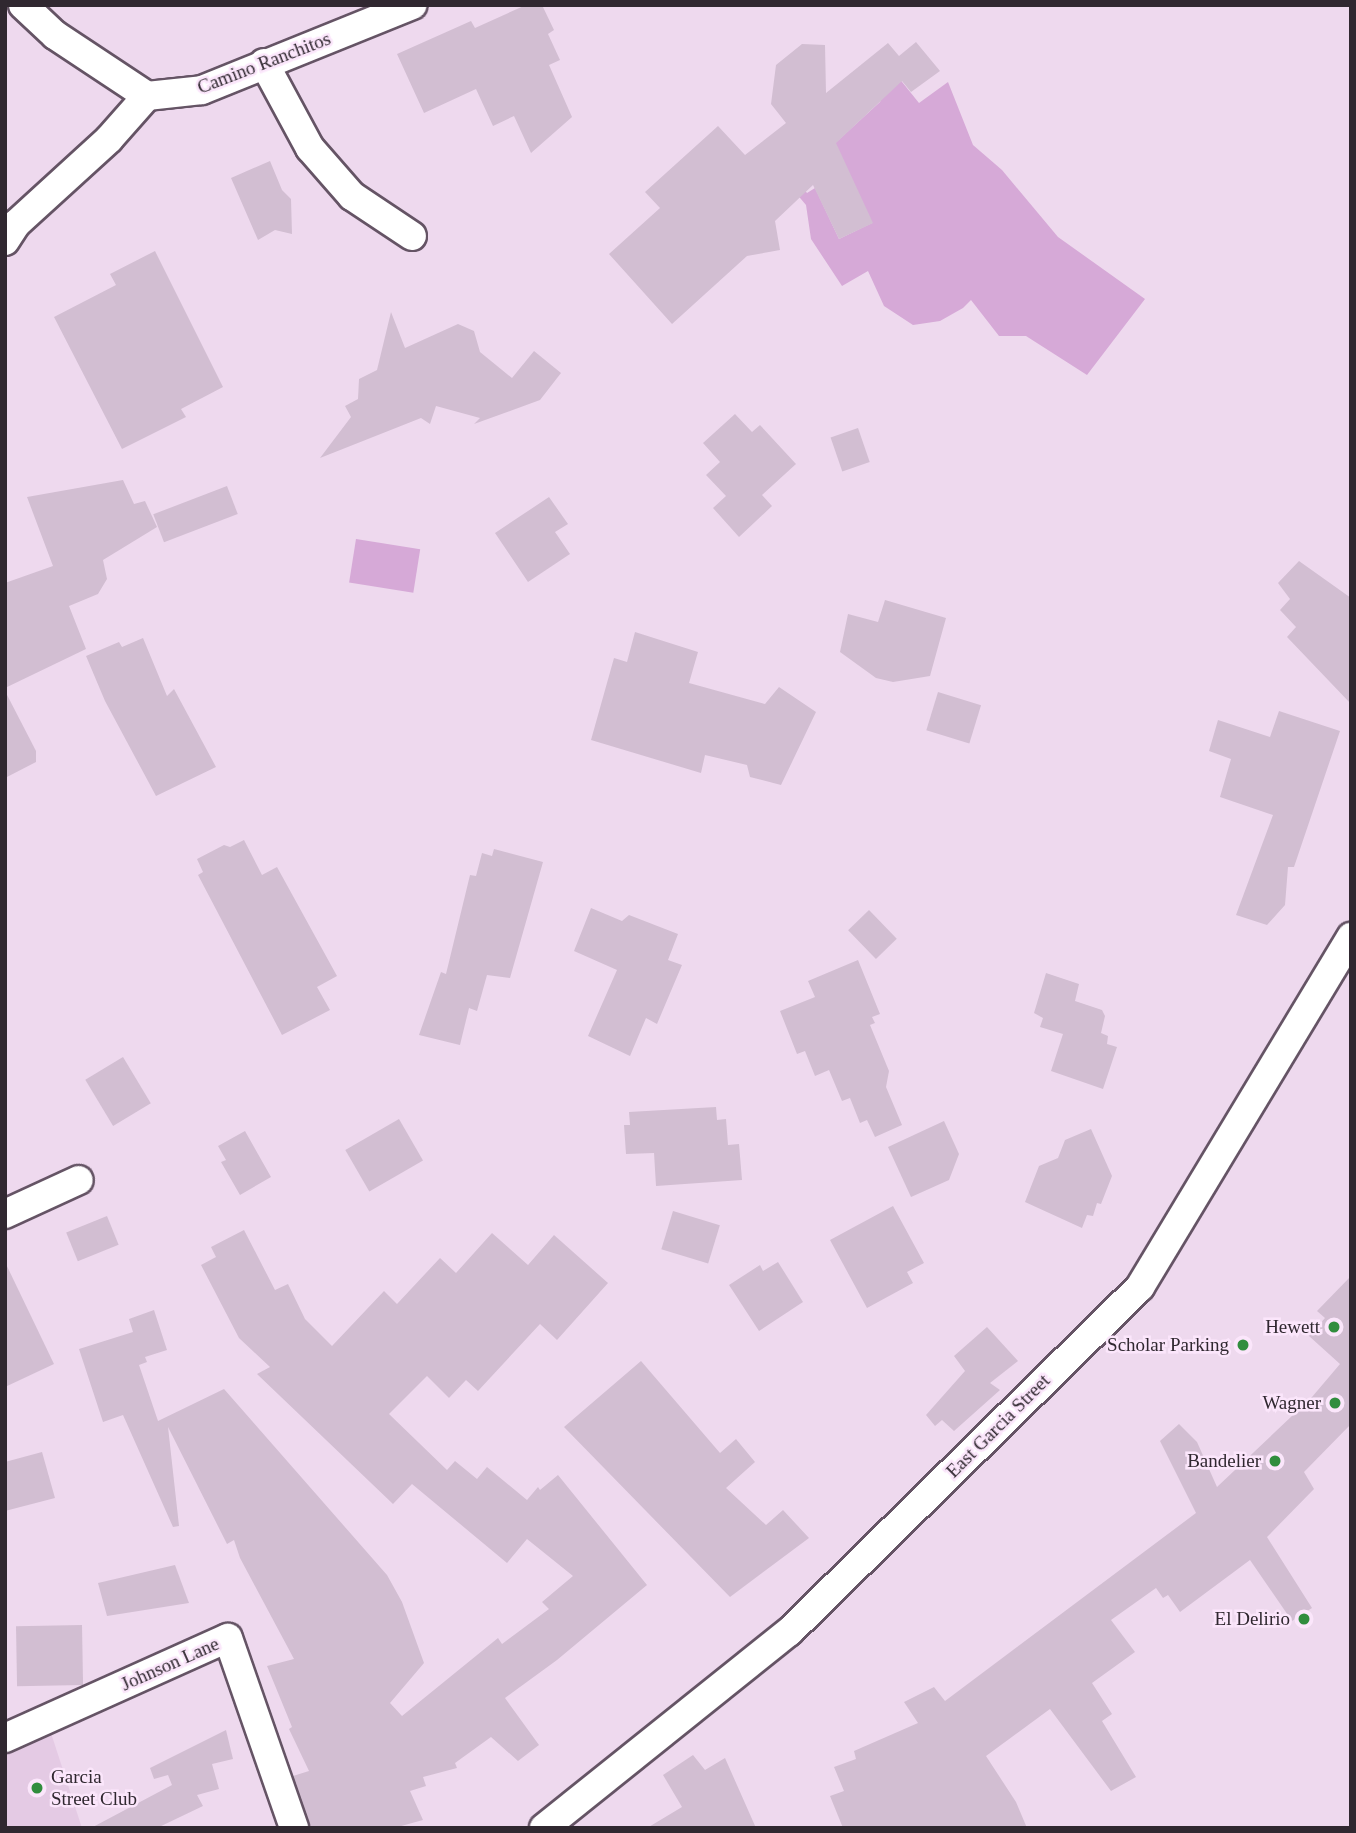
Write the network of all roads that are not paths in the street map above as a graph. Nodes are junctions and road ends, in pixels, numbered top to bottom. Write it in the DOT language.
graph roads {
  1 [pos="23,5"];
  2 [pos="412,5"];
  3 [pos="264,63"];
  4 [pos="147,96"];
  5 [pos="412,236"];
  6 [pos="5,241"];
  7 [pos="1351,937"];
  8 [pos="79,1180"];
  9 [pos="5,1214"];
  10 [pos="5,1738"];
  11 [pos="294,1828"];
  12 [pos="544,1828"];
  1 -- 4 [label="street"];
  2 -- 3 [label="street, Camino Ranchitos"];
  3 -- 4 [label="street, Camino Ranchitos"];
  3 -- 5 [label="street"];
  4 -- 6 [label="street"];
  7 -- 12 [label="street, East Garcia Street"];
  8 -- 9 [label="street"];
  10 -- 11 [label="street, Johnson Lane"];
}
